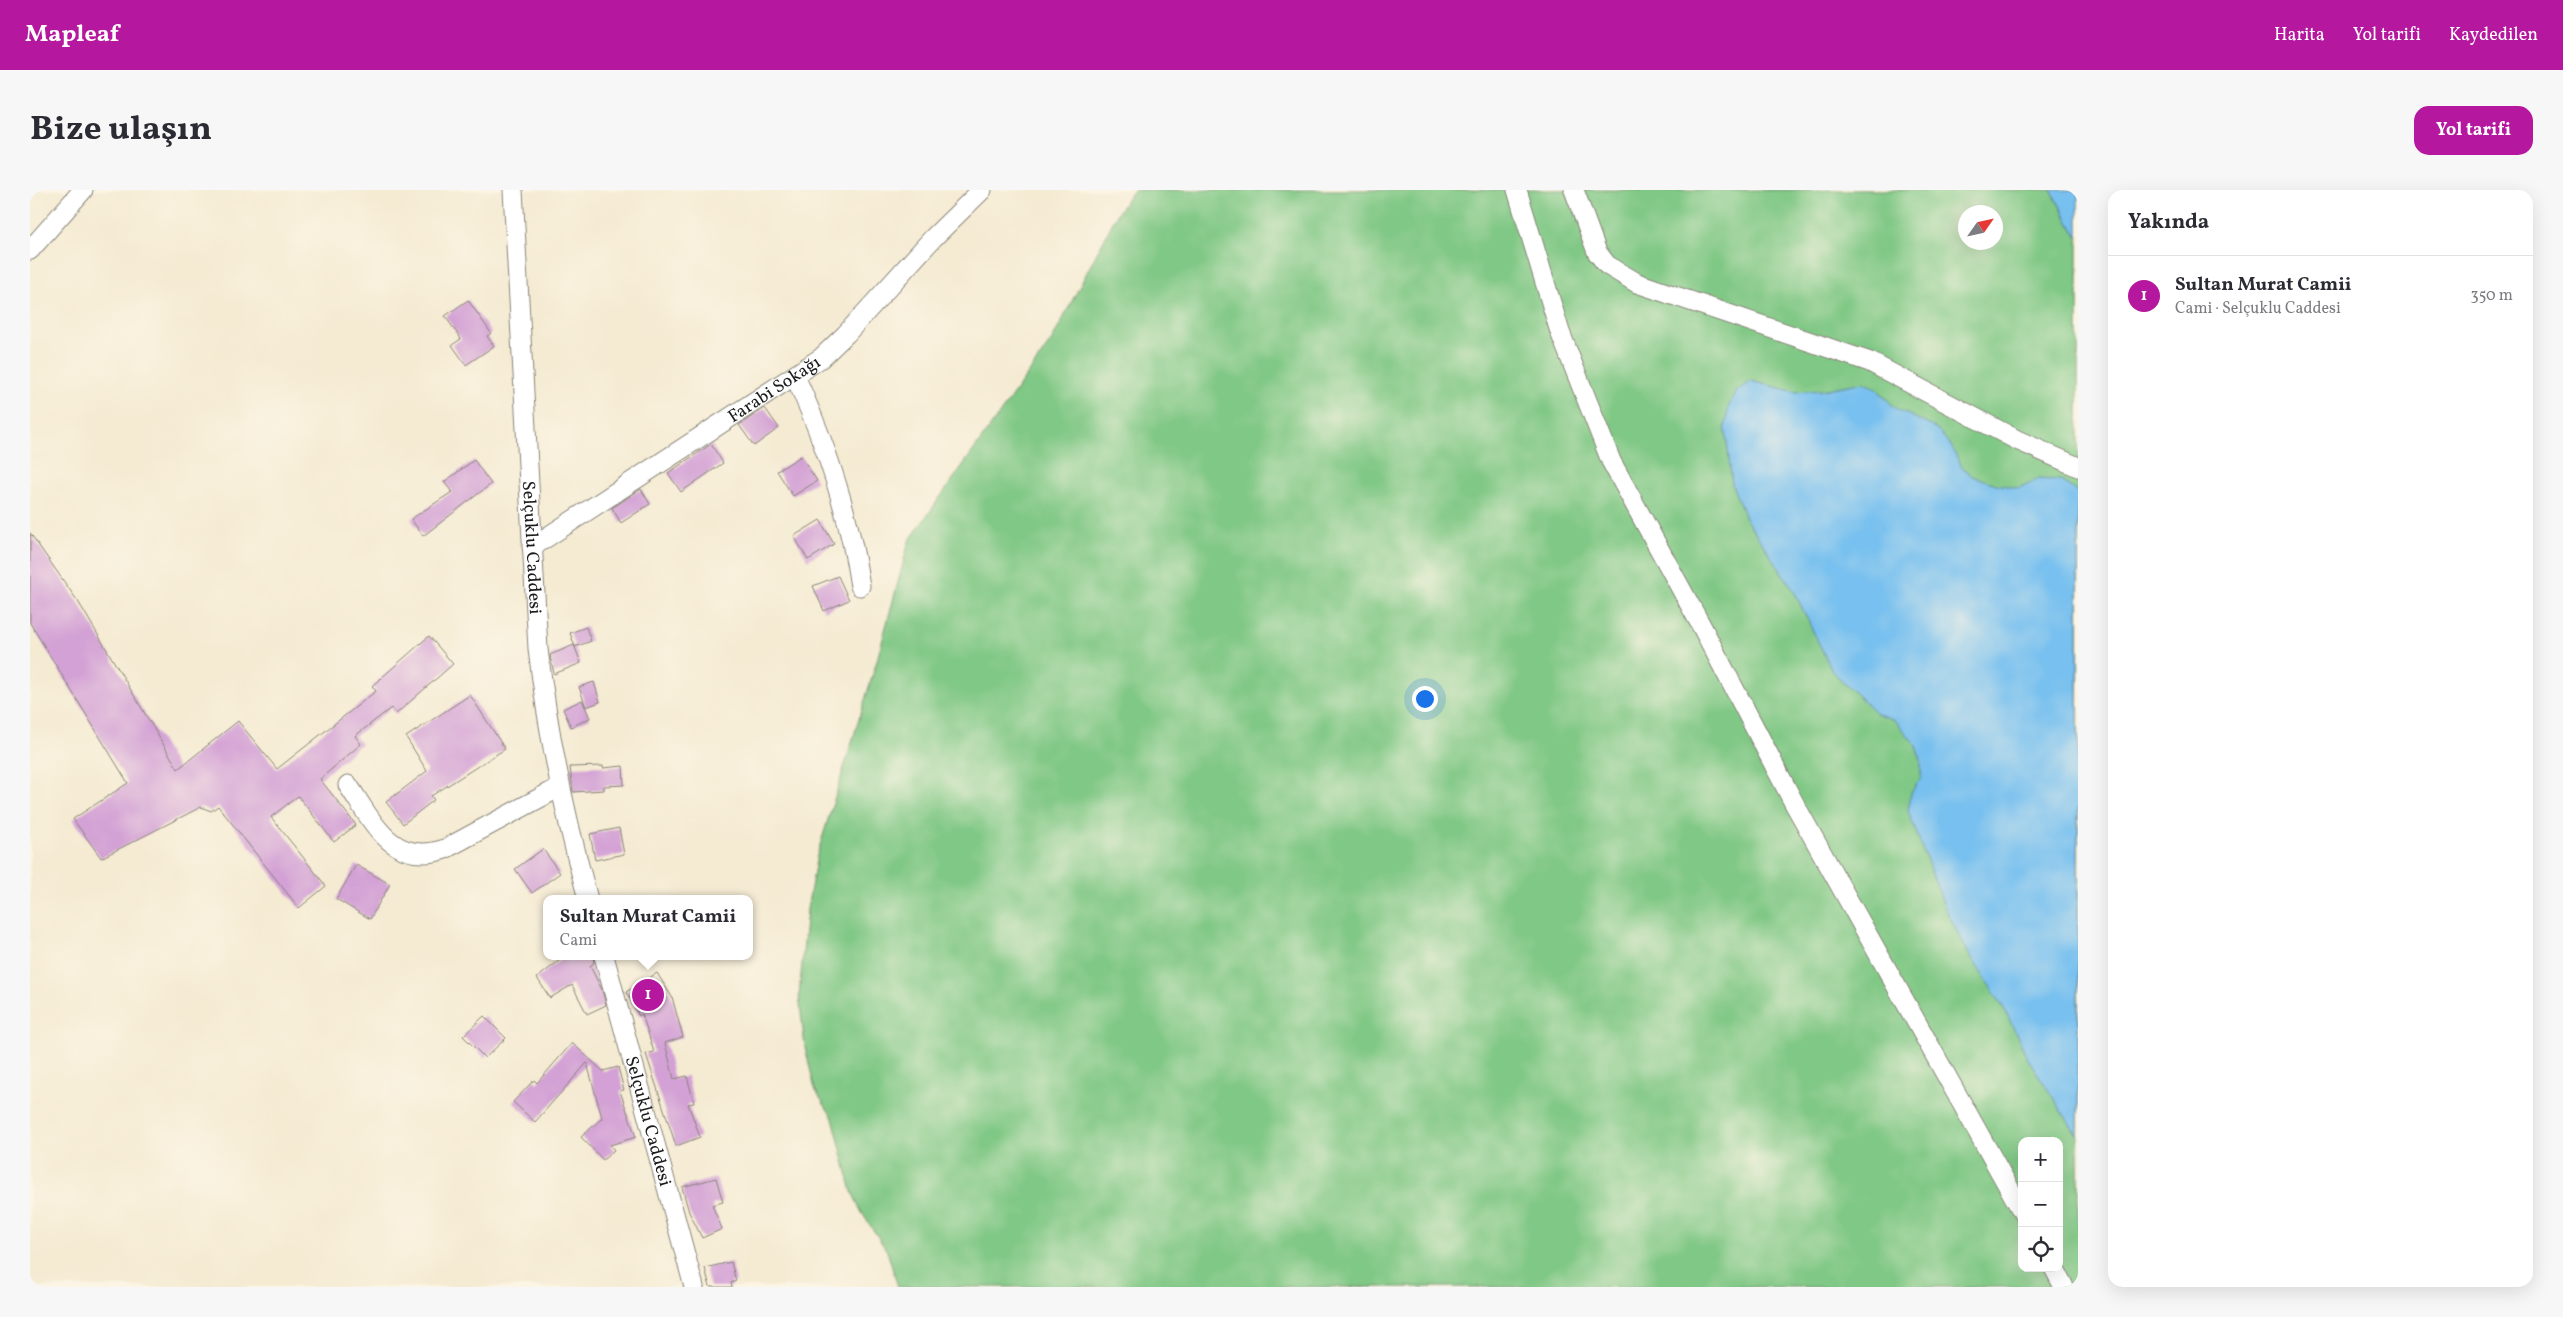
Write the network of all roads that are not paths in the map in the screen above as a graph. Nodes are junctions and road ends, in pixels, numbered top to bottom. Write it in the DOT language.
graph roads {
  1 [pos="83,190"];
  2 [pos="513,190"];
  3 [pos="982,190"];
  4 [pos="1517,190"];
  5 [pos="1574,190"];
  6 [pos="30,250"];
  7 [pos="796,376"];
  8 [pos="2078,467"];
  9 [pos="532,547"];
  10 [pos="860,586"];
  11 [pos="348,786"];
  12 [pos="560,787"];
  13 [pos="587,895"];
  14 [pos="605,960"];
  15 [pos="2018,1204"];
  16 [pos="2056,1272"];
  17 [pos="694,1287"];
  18 [pos="2064,1287"];
  1 -- 6 [label="street"];
  2 -- 9 [label="street, Selçuklu Caddesi"];
  3 -- 7 [label="street, Farabi Sokağı"];
  4 -- 15 [label="street"];
  5 -- 8 [label="street"];
  7 -- 9 [label="street, Farabi Sokağı"];
  7 -- 10 [label="street"];
  9 -- 12 [label="street, Selçuklu Caddesi"];
  11 -- 12 [label="street"];
  12 -- 13 [label="street, Selçuklu Caddesi"];
  14 -- 17 [label="street, Selçuklu Caddesi"];
  16 -- 18 [label="street"];
}
